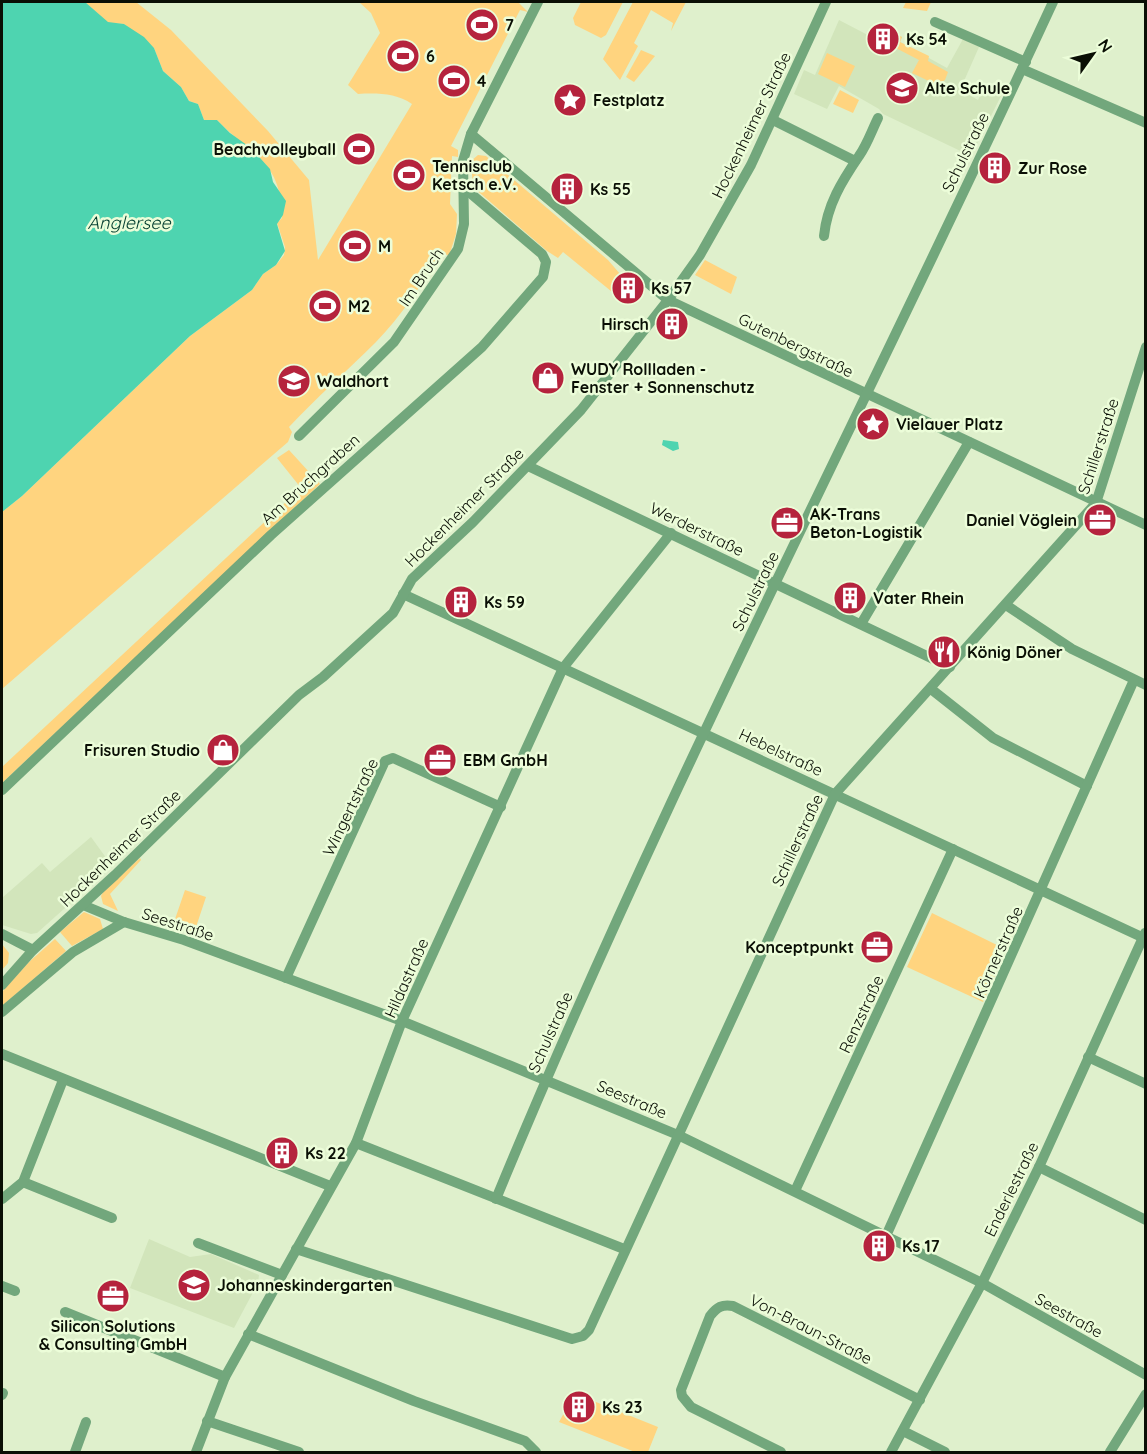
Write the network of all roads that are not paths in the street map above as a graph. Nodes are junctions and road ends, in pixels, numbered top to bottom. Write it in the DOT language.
graph roads {
  1 [pos="538,2"];
  2 [pos="826,2"];
  3 [pos="1053,2"];
  4 [pos="935,22"];
  5 [pos="1024,65"];
  6 [pos="878,118"];
  7 [pos="773,120"];
  8 [pos="1146,123"];
  9 [pos="471,134"];
  10 [pos="855,161"];
  11 [pos="463,187"];
  12 [pos="824,236"];
  13 [pos="668,300"];
  14 [pos="1146,347"];
  15 [pos="865,395"];
  16 [pos="299,436"];
  17 [pos="969,442"];
  18 [pos="528,466"];
  19 [pos="1096,503"];
  20 [pos="1146,525"];
  21 [pos="671,533"];
  22 [pos="775,584"];
  23 [pos="403,594"];
  24 [pos="1006,605"];
  25 [pos="861,624"];
  26 [pos="950,667"];
  27 [pos="563,668"];
  28 [pos="1134,680"];
  29 [pos="1146,685"];
  30 [pos="931,689"];
  31 [pos="703,733"];
  32 [pos="1087,786"];
  33 [pos="2,790"];
  34 [pos="835,794"];
  35 [pos="501,807"];
  36 [pos="953,849"];
  37 [pos="1041,890"];
  38 [pos="83,905"];
  39 [pos="124,922"];
  40 [pos="2,934"];
  41 [pos="1145,936"];
  42 [pos="33,950"];
  43 [pos="286,978"];
  44 [pos="2,985"];
  45 [pos="2,1012"];
  46 [pos="402,1021"];
  47 [pos="2,1054"];
  48 [pos="1088,1057"];
  49 [pos="63,1080"];
  50 [pos="545,1080"];
  51 [pos="1146,1084"];
  52 [pos="678,1135"];
  53 [pos="356,1143"];
  54 [pos="1039,1167"];
  55 [pos="23,1182"];
  56 [pos="330,1186"];
  57 [pos="795,1191"];
  58 [pos="2,1198"];
  59 [pos="496,1199"];
  60 [pos="111,1218"];
  61 [pos="1146,1220"];
  62 [pos="886,1236"];
  63 [pos="198,1243"];
  64 [pos="296,1249"];
  65 [pos="624,1249"];
  66 [pos="282,1275"];
  67 [pos="982,1283"];
  68 [pos="2,1286"];
  69 [pos="15,1291"];
  70 [pos="65,1311"];
  71 [pos="248,1334"];
  72 [pos="1146,1375"];
  73 [pos="225,1377"];
  74 [pos="1146,1394"];
  75 [pos="920,1400"];
  76 [pos="207,1421"];
  77 [pos="86,1422"];
  78 [pos="903,1431"];
  79 [pos="75,1452"];
  80 [pos="196,1452"];
  81 [pos="299,1452"];
  82 [pos="536,1452"];
  83 [pos="782,1452"];
  84 [pos="891,1452"];
  85 [pos="945,1452"];
  86 [pos="1110,1452"];
  1 -- 9 [label="street, Im Bruch"];
  2 -- 7 [label="street, Hockenheimer Straße"];
  3 -- 5 [label="street, Schulstraße"];
  4 -- 5 [label="street"];
  5 -- 8 [label="street"];
  5 -- 15 [label="street, Schulstraße"];
  6 -- 10 [label="street"];
  7 -- 10 [label="street"];
  7 -- 13 [label="street, Hockenheimer Straße"];
  9 -- 11 [label="street, Im Bruch"];
  9 -- 13 [label="street, Gutenbergstraße"];
  10 -- 12 [label="street"];
  11 -- 16 [label="street, Im Bruch"];
  11 -- 33 [label="street, Am Bruchgraben"];
  13 -- 15 [label="street, Gutenbergstraße"];
  13 -- 18 [label="street, Hockenheimer Straße"];
  14 -- 19 [label="street, Schillerstraße"];
  15 -- 17 [label="street, Gutenbergstraße"];
  15 -- 22 [label="street, Schulstraße"];
  17 -- 19 [label="street, Gutenbergstraße"];
  17 -- 25 [label="street"];
  18 -- 21 [label="street, Werderstraße"];
  18 -- 23 [label="street, Hockenheimer Straße"];
  19 -- 20 [label="street, Gutenbergstraße"];
  19 -- 24 [label="street, Schillerstraße"];
  21 -- 22 [label="street, Werderstraße"];
  21 -- 27 [label="street, Hildastraße"];
  22 -- 25 [label="street, Werderstraße"];
  22 -- 31 [label="street, Schulstraße"];
  23 -- 27 [label="street, Hebelstraße"];
  23 -- 38 [label="street, Hockenheimer Straße"];
  24 -- 26 [label="street, Schillerstraße"];
  24 -- 28 [label="street"];
  25 -- 26 [label="street, Werderstraße"];
  26 -- 30 [label="street, Schillerstraße"];
  27 -- 31 [label="street, Hebelstraße"];
  27 -- 35 [label="street, Hildastraße"];
  28 -- 29 [label="street"];
  28 -- 32 [label="street, Körnerstraße"];
  30 -- 32 [label="street"];
  30 -- 34 [label="street, Schillerstraße"];
  31 -- 34 [label="street, Hebelstraße"];
  31 -- 50 [label="street, Schulstraße"];
  32 -- 37 [label="street, Körnerstraße"];
  34 -- 36 [label="street, Hebelstraße"];
  34 -- 52 [label="street, Schillerstraße"];
  35 -- 43 [label="street, Wingertstraße"];
  35 -- 46 [label="street, Hildastraße"];
  36 -- 37 [label="street, Hebelstraße"];
  36 -- 57 [label="street, Renzstraße"];
  37 -- 41 [label="street, Hebelstraße"];
  37 -- 62 [label="street, Körnerstraße"];
  38 -- 39 [label="street, Seestraße"];
  38 -- 42 [label="street, Hockenheimer Straße"];
  39 -- 43 [label="street, Seestraße"];
  39 -- 45 [label="street"];
  40 -- 42 [label="street"];
  41 -- 48 [label="street, Enderlestraße"];
  42 -- 44 [label="street, Hockenheimer Straße"];
  43 -- 46 [label="street, Seestraße"];
  46 -- 50 [label="street, Seestraße"];
  46 -- 53 [label="street, Hildastraße"];
  47 -- 49 [label="street"];
  48 -- 51 [label="street"];
  48 -- 54 [label="street, Enderlestraße"];
  49 -- 55 [label="street"];
  49 -- 56 [label="street"];
  50 -- 52 [label="street, Seestraße"];
  50 -- 59 [label="street, Schulstraße"];
  52 -- 57 [label="street, Seestraße"];
  52 -- 65 [label="street, Schillerstraße"];
  53 -- 56 [label="street, Hildastraße"];
  53 -- 59 [label="street"];
  54 -- 61 [label="street"];
  54 -- 67 [label="street, Enderlestraße"];
  55 -- 58 [label="street"];
  55 -- 60 [label="street"];
  56 -- 64 [label="street, Hildastraße"];
  57 -- 62 [label="street, Seestraße"];
  59 -- 65 [label="street"];
  62 -- 67 [label="street, Seestraße"];
  63 -- 66 [label="street"];
  64 -- 65 [label="street, Schillerstraße"];
  64 -- 66 [label="street, Hildastraße"];
  66 -- 71 [label="street, Hildastraße"];
  67 -- 72 [label="street, Seestraße"];
  67 -- 75 [label="street, Enderlestraße"];
  68 -- 69 [label="street"];
  70 -- 73 [label="street"];
  71 -- 73 [label="street, Hildastraße"];
  71 -- 82 [label="street"];
  73 -- 76 [label="street, Hildastraße"];
  74 -- 86 [label="street"];
  75 -- 78 [label="street, Enderlestraße"];
  75 -- 83 [label="street, Von-Braun-Straße"];
  76 -- 80 [label="street, Hildastraße"];
  76 -- 81 [label="street"];
  77 -- 79 [label="street"];
  78 -- 84 [label="street, Enderlestraße"];
  78 -- 85 [label="street"];
}
